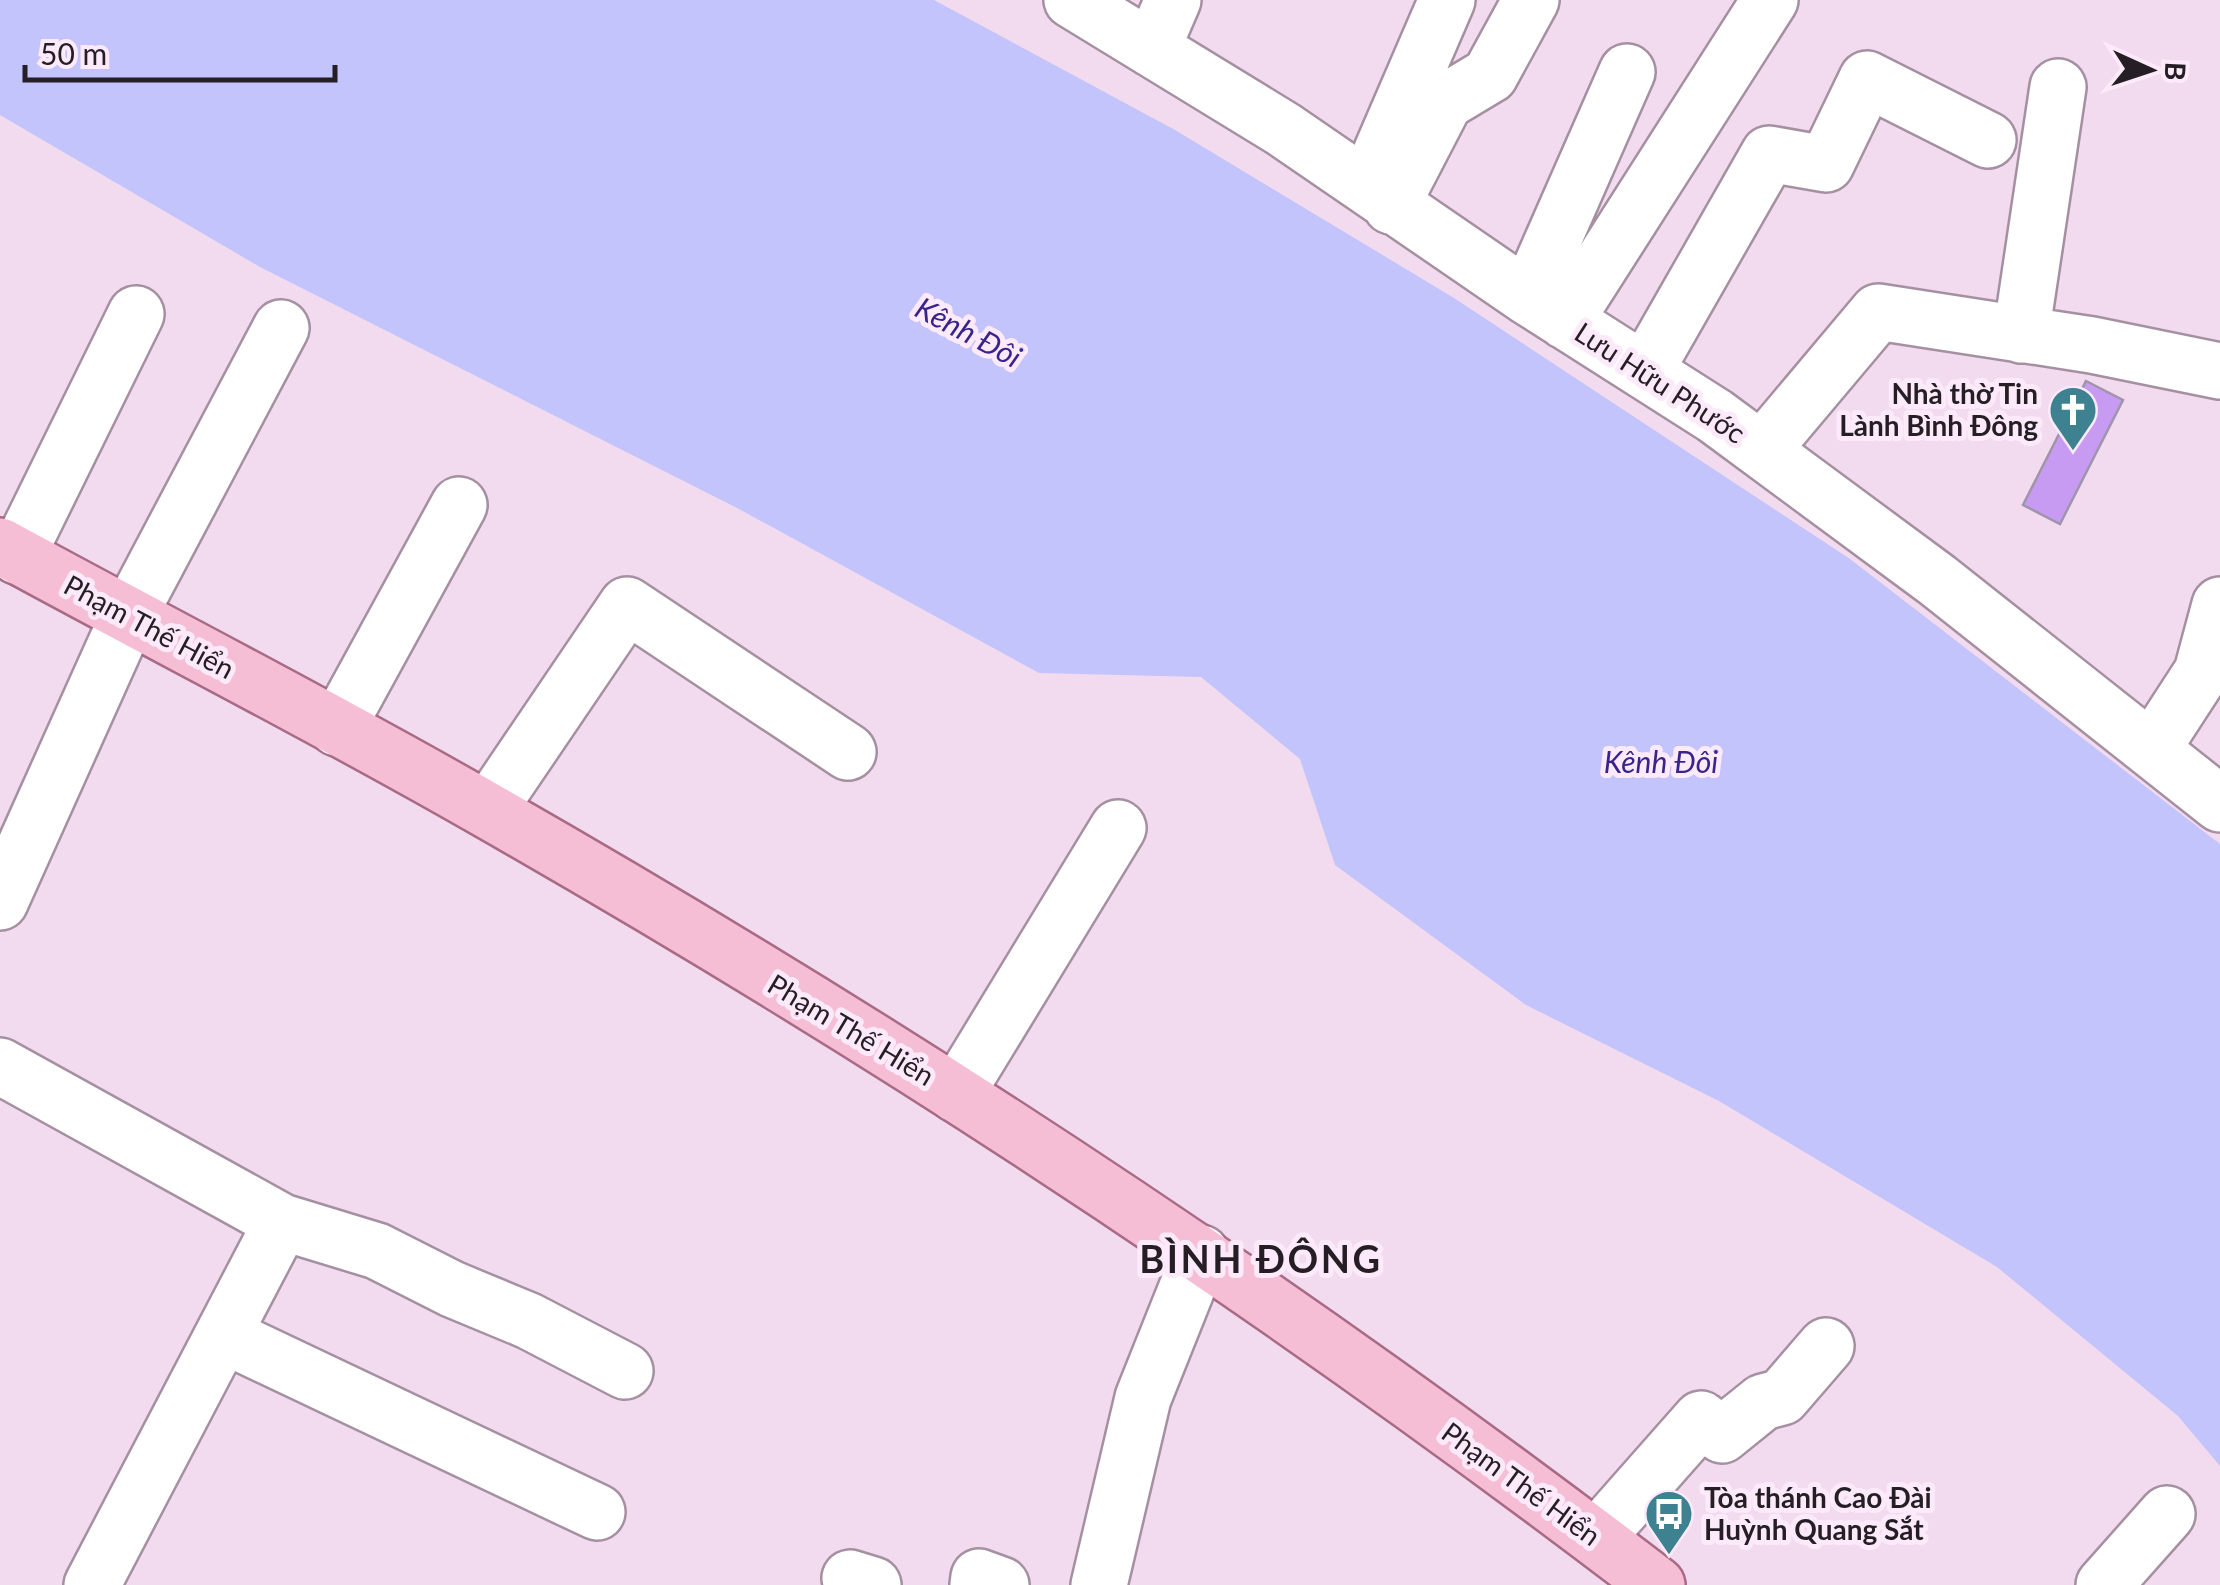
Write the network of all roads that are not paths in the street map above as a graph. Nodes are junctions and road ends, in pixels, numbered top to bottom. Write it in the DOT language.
graph roads {
  1 [pos="1072,0"];
  2 [pos="1173,0"];
  3 [pos="1448,0"];
  4 [pos="1530,0"];
  5 [pos="1770,0"];
  6 [pos="1152,49"];
  7 [pos="1626,72"];
  8 [pos="2058,86"];
  9 [pos="1988,140"];
  10 [pos="1378,197"];
  11 [pos="1547,309"];
  12 [pos="136,314"];
  13 [pos="282,328"];
  14 [pos="2021,335"];
  15 [pos="1644,371"];
  16 [pos="2220,371"];
  17 [pos="1762,450"];
  18 [pos="459,505"];
  19 [pos="9,551"];
  20 [pos="128,617"];
  21 [pos="2217,624"];
  22 [pos="337,728"];
  23 [pos="2152,749"];
  24 [pos="848,752"];
  25 [pos="2217,796"];
  26 [pos="488,810"];
  27 [pos="1118,828"];
  28 [pos="0,902"];
  29 [pos="0,1066"];
  30 [pos="956,1094"];
  31 [pos="282,1222"];
  32 [pos="1201,1253"];
  33 [pos="223,1335"];
  34 [pos="1826,1346"];
  35 [pos="624,1371"];
  36 [pos="596,1512"];
  37 [pos="2167,1514"];
  38 [pos="1596,1538"];
  39 [pos="92,1585"];
  40 [pos="907,1585"];
  41 [pos="916,1585"];
  42 [pos="978,1585"];
  43 [pos="1001,1585"];
  44 [pos="1099,1585"];
  45 [pos="1657,1585"];
  46 [pos="2104,1585"];
  1 -- 6 [label="street, Lưu Hữu Phước"];
  2 -- 6 [label="street"];
  3 -- 10 [label="street"];
  4 -- 10 [label="street"];
  5 -- 11 [label="street"];
  6 -- 10 [label="street, Lưu Hữu Phước"];
  7 -- 11 [label="street"];
  8 -- 14 [label="street"];
  9 -- 15 [label="street"];
  10 -- 11 [label="street, Lưu Hữu Phước"];
  11 -- 15 [label="street, Lưu Hữu Phước"];
  12 -- 19 [label="street"];
  13 -- 20 [label="street"];
  14 -- 16 [label="street"];
  14 -- 17 [label="street"];
  15 -- 17 [label="street, Lưu Hữu Phước"];
  17 -- 23 [label="street, Lưu Hữu Phước"];
  18 -- 22 [label="street"];
  19 -- 20 [label="main road, Phạm Thế Hiển"];
  20 -- 22 [label="main road, Phạm Thế Hiển"];
  20 -- 28 [label="street"];
  21 -- 23 [label="street"];
  22 -- 26 [label="main road, Phạm Thế Hiển"];
  23 -- 25 [label="street, Lưu Hữu Phước"];
  24 -- 26 [label="street"];
  26 -- 30 [label="main road, Phạm Thế Hiển"];
  27 -- 30 [label="street"];
  29 -- 31 [label="street"];
  30 -- 32 [label="main road, Phạm Thế Hiển"];
  31 -- 33 [label="street"];
  31 -- 35 [label="street"];
  32 -- 38 [label="main road, Phạm Thế Hiển"];
  32 -- 44 [label="street"];
  33 -- 36 [label="street"];
  33 -- 39 [label="street"];
  34 -- 38 [label="street"];
  37 -- 46 [label="street"];
  38 -- 45 [label="main road, Phạm Thế Hiển"];
  40 -- 41 [label="street"];
  42 -- 43 [label="street"];
}
